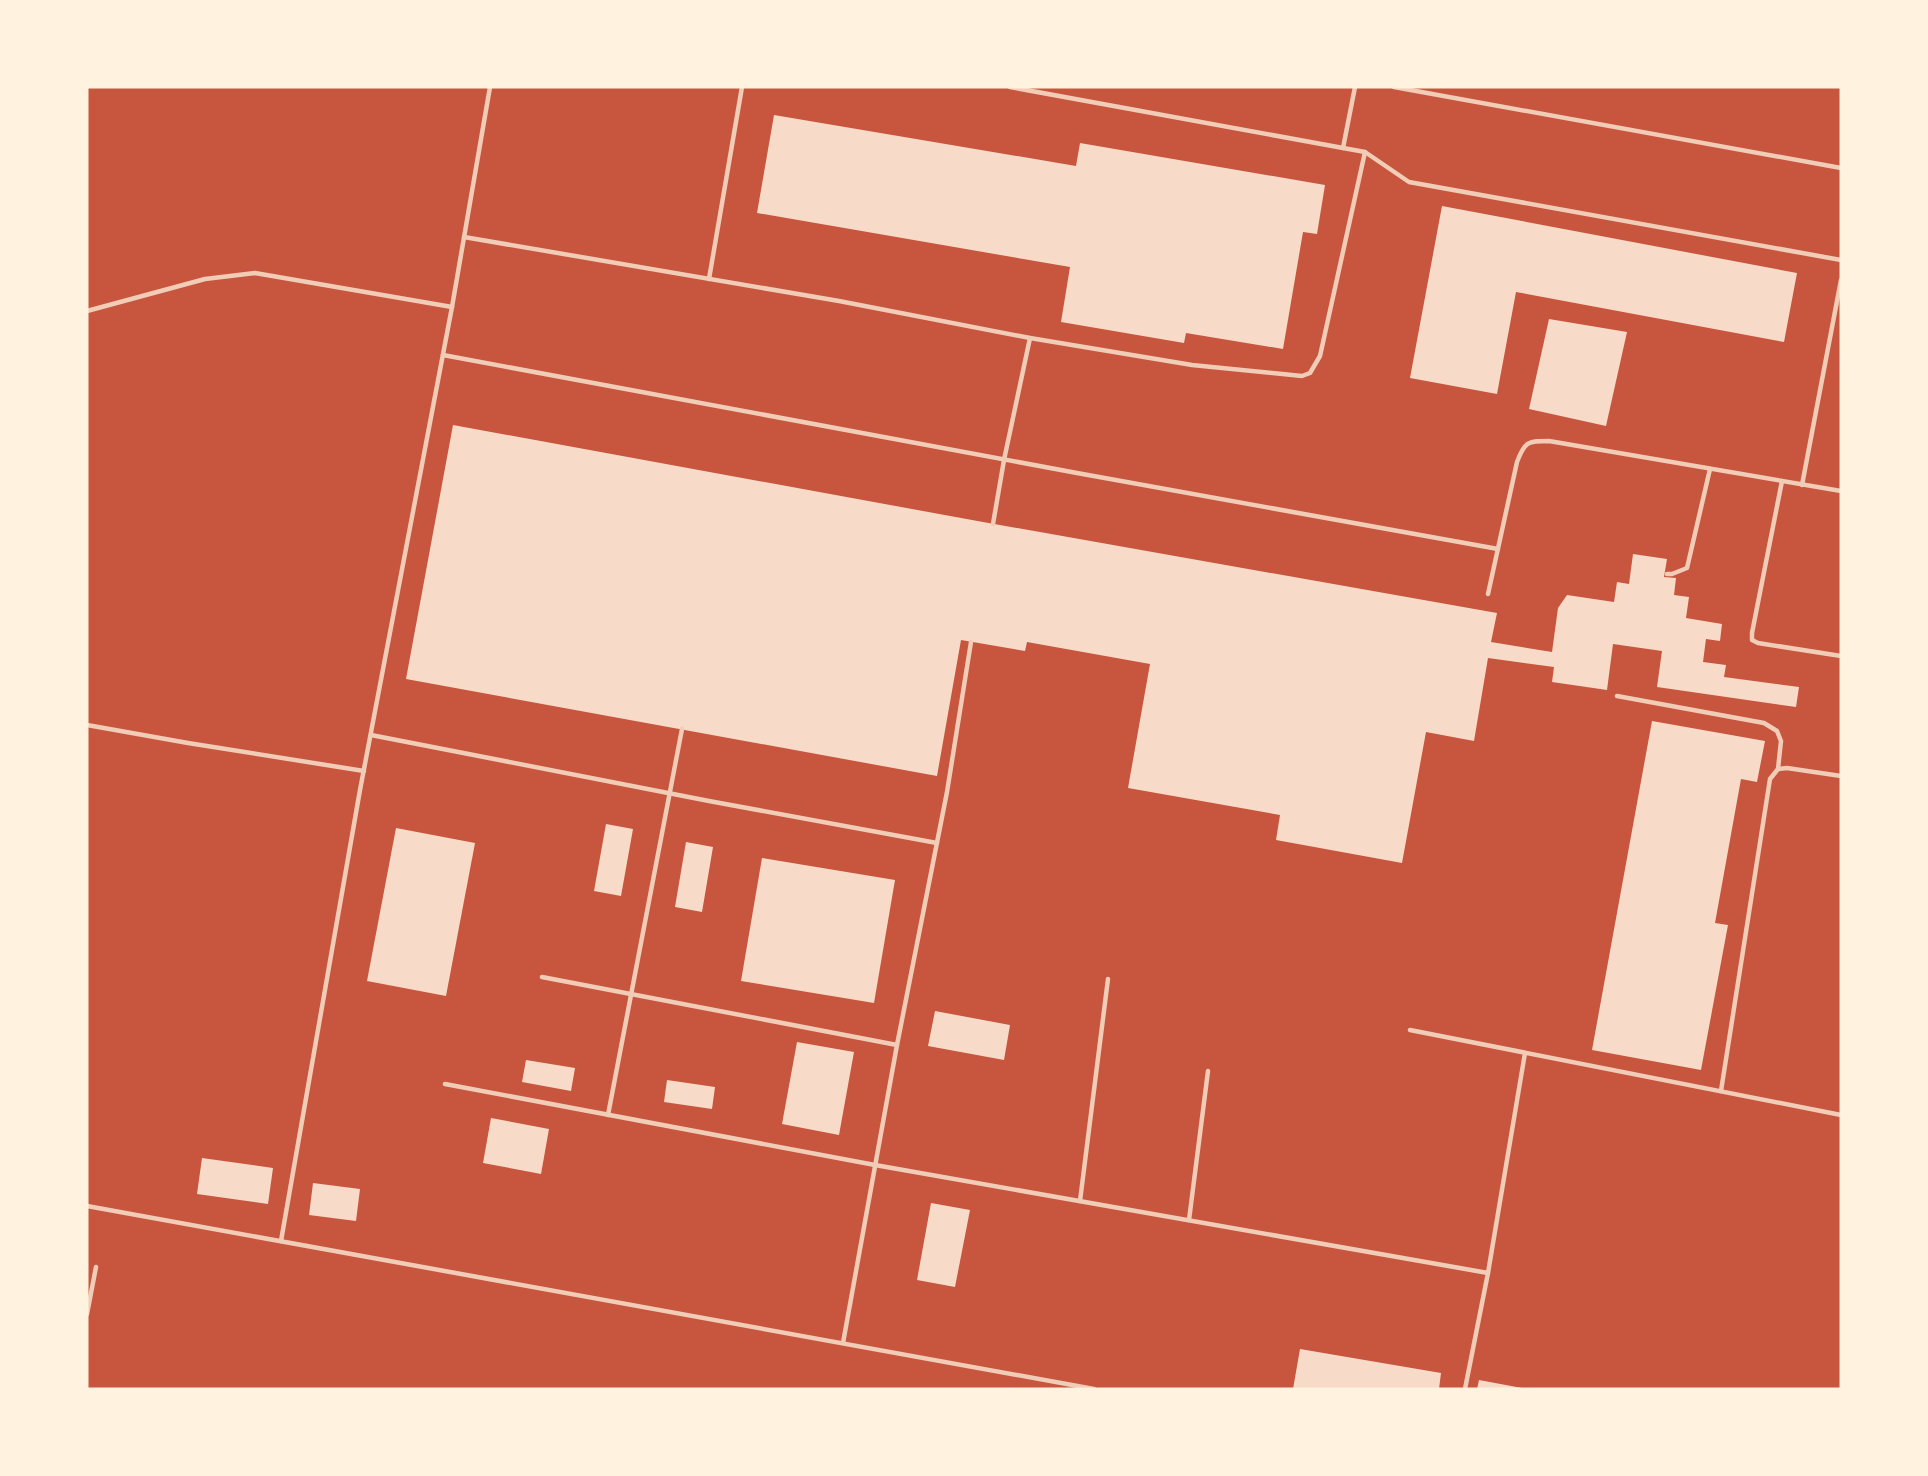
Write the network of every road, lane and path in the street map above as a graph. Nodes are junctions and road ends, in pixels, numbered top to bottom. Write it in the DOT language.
graph roads {
  1 [pos="490,87"];
  2 [pos="742,87"];
  3 [pos="1010,87"];
  4 [pos="1355,87"];
  5 [pos="1394,87"];
  6 [pos="1343,147"];
  7 [pos="1365,152"];
  8 [pos="1841,168"];
  9 [pos="464,237"];
  10 [pos="1841,260"];
  11 [pos="710,279"];
  12 [pos="1841,280"];
  13 [pos="452,307"];
  14 [pos="87,311"];
  15 [pos="1030,338"];
  16 [pos="443,355"];
  17 [pos="1004,460"];
  18 [pos="1710,469"];
  19 [pos="1782,481"];
  20 [pos="1803,485"];
  21 [pos="1841,491"];
  22 [pos="993,524"];
  23 [pos="1498,549"];
  24 [pos="1667,574"];
  25 [pos="1488,594"];
  26 [pos="971,642"];
  27 [pos="1841,656"];
  28 [pos="1617,696"];
  29 [pos="87,725"];
  30 [pos="682,729"];
  31 [pos="371,735"];
  32 [pos="1778,769"];
  33 [pos="364,771"];
  34 [pos="1841,776"];
  35 [pos="670,794"];
  36 [pos="937,843"];
  37 [pos="542,977"];
  38 [pos="1108,979"];
  39 [pos="631,994"];
  40 [pos="1410,1030"];
  41 [pos="897,1045"];
  42 [pos="1525,1053"];
  43 [pos="1208,1071"];
  44 [pos="445,1084"];
  45 [pos="1721,1091"];
  46 [pos="1841,1114"];
  47 [pos="608,1115"];
  48 [pos="875,1165"];
  49 [pos="1080,1201"];
  50 [pos="87,1206"];
  51 [pos="1189,1220"];
  52 [pos="281,1241"];
  53 [pos="96,1267"];
  54 [pos="1488,1273"];
  55 [pos="87,1314"];
  56 [pos="843,1343"];
  57 [pos="1094,1389"];
  58 [pos="1465,1389"];
  1 -- 9 [label="lane"];
  2 -- 11 [label="lane"];
  3 -- 6 [label="lane"];
  4 -- 6 [label="lane"];
  5 -- 8 [label="lane"];
  6 -- 7 [label="lane"];
  7 -- 10 [label="lane"];
  7 -- 15 [label="lane"];
  9 -- 11 [label="lane"];
  9 -- 13 [label="lane"];
  11 -- 15 [label="lane"];
  12 -- 20 [label="lane"];
  13 -- 14 [label="lane"];
  13 -- 16 [label="lane"];
  15 -- 17 [label="lane"];
  16 -- 17 [label="lane"];
  16 -- 31 [label="lane"];
  17 -- 22 [label="lane"];
  17 -- 23 [label="lane"];
  18 -- 19 [label="lane"];
  18 -- 23 [label="lane"];
  18 -- 24 [label="lane"];
  19 -- 20 [label="lane"];
  19 -- 27 [label="lane"];
  20 -- 21 [label="lane"];
  23 -- 25 [label="lane"];
  26 -- 36 [label="lane"];
  28 -- 32 [label="lane"];
  29 -- 33 [label="lane"];
  30 -- 35 [label="lane"];
  31 -- 33 [label="lane"];
  31 -- 35 [label="lane"];
  32 -- 34 [label="lane"];
  32 -- 45 [label="lane"];
  33 -- 52 [label="lane"];
  35 -- 36 [label="lane"];
  35 -- 39 [label="lane"];
  36 -- 41 [label="lane"];
  37 -- 39 [label="lane"];
  38 -- 49 [label="lane"];
  39 -- 41 [label="lane"];
  39 -- 47 [label="lane"];
  40 -- 42 [label="lane"];
  41 -- 48 [label="lane"];
  42 -- 45 [label="lane"];
  42 -- 54 [label="lane"];
  43 -- 51 [label="lane"];
  44 -- 47 [label="lane"];
  45 -- 46 [label="lane"];
  47 -- 48 [label="lane"];
  48 -- 49 [label="lane"];
  48 -- 56 [label="lane"];
  49 -- 51 [label="lane"];
  50 -- 52 [label="lane"];
  51 -- 54 [label="lane"];
  52 -- 56 [label="lane"];
  53 -- 55 [label="lane"];
  54 -- 58 [label="lane"];
  56 -- 57 [label="lane"];
}
